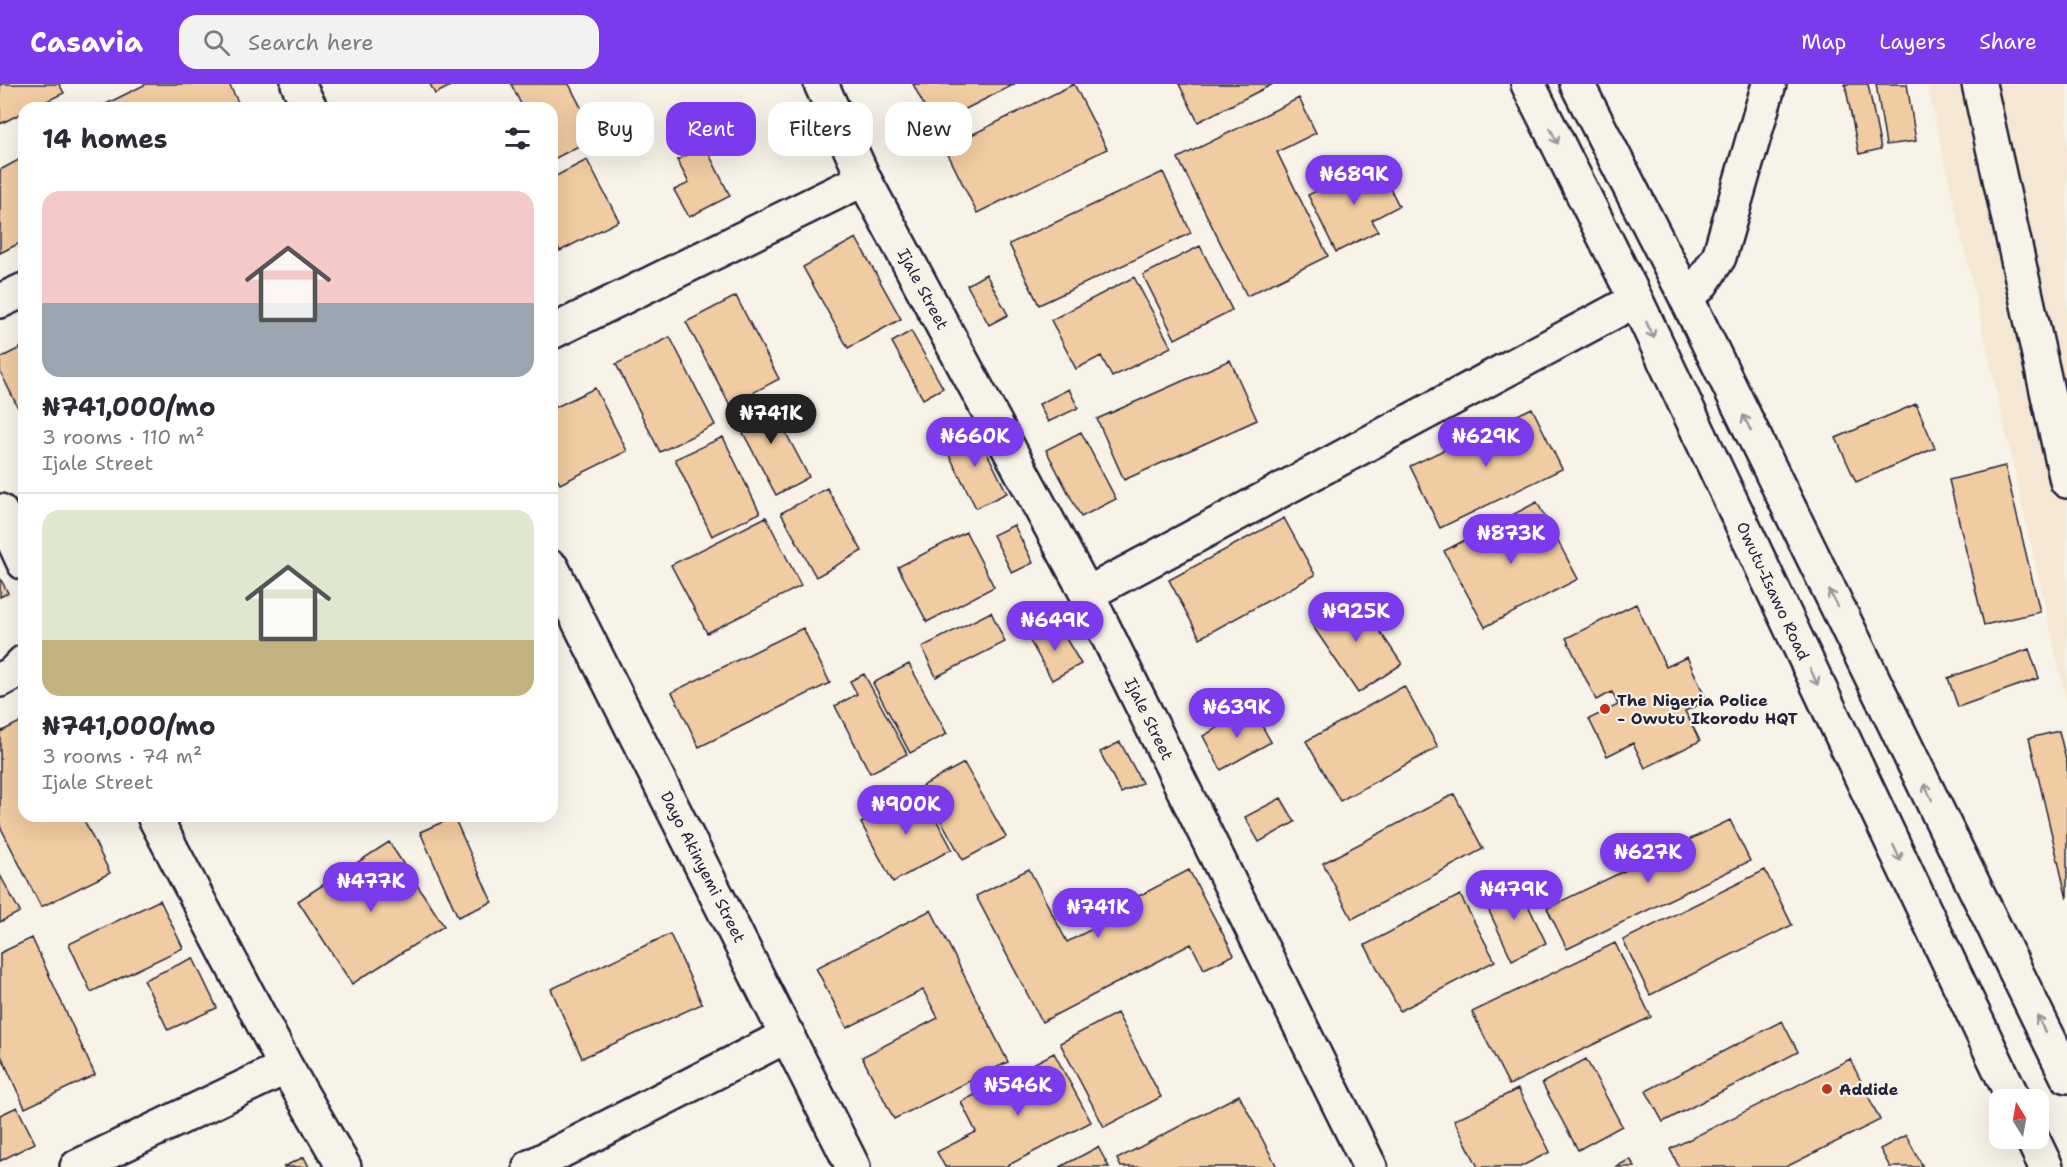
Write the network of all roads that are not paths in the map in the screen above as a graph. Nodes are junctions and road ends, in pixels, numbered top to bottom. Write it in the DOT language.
graph roads {
  1 [pos="298,84"];
  2 [pos="821,84"];
  3 [pos="1528,84"];
  4 [pos="1577,84"];
  5 [pos="1769,84"];
  6 [pos="1979,84"];
  7 [pos="307,102"];
  8 [pos="864,179"];
  9 [pos="1681,287"];
  10 [pos="18,293"];
  11 [pos="1636,300"];
  12 [pos="0,301"];
  13 [pos="558,329"];
  14 [pos="2067,481"];
  15 [pos="0,511"];
  16 [pos="18,550"];
  17 [pos="558,580"];
  18 [pos="1087,594"];
  19 [pos="18,668"];
  20 [pos="0,680"];
  21 [pos="157,822"];
  22 [pos="788,1035"];
  23 [pos="286,1067"];
  24 [pos="2067,1076"];
  25 [pos="2009,1089"];
  26 [pos="2037,1149"];
  27 [pos="77,1167"];
  28 [pos="344,1167"];
  29 [pos="530,1167"];
  30 [pos="853,1167"];
  31 [pos="1370,1167"];
  32 [pos="2046,1167"];
  1 -- 7 [label="street"];
  2 -- 8 [label="street, Ijale Street"];
  3 -- 11 [label="street, Owutu-Isawo Road, one-way"];
  4 -- 9 [label="street"];
  5 -- 9 [label="street"];
  6 -- 14 [label="street"];
  8 -- 13 [label="street"];
  8 -- 18 [label="street, Ijale Street"];
  24 -- 9 [label="street, one-way"];
  10 -- 12 [label="street"];
  11 -- 18 [label="street"];
  11 -- 25 [label="street, Owutu-Isawo Road, one-way"];
  15 -- 16 [label="street"];
  17 -- 22 [label="street, Dayo Akinyemi Street"];
  18 -- 31 [label="street, Ijale Street"];
  19 -- 20 [label="street"];
  21 -- 23 [label="street"];
  22 -- 29 [label="street"];
  22 -- 30 [label="street, Dayo Akinyemi Street"];
  23 -- 27 [label="street"];
  23 -- 28 [label="street"];
  26 -- 32 [label="street"];
}
